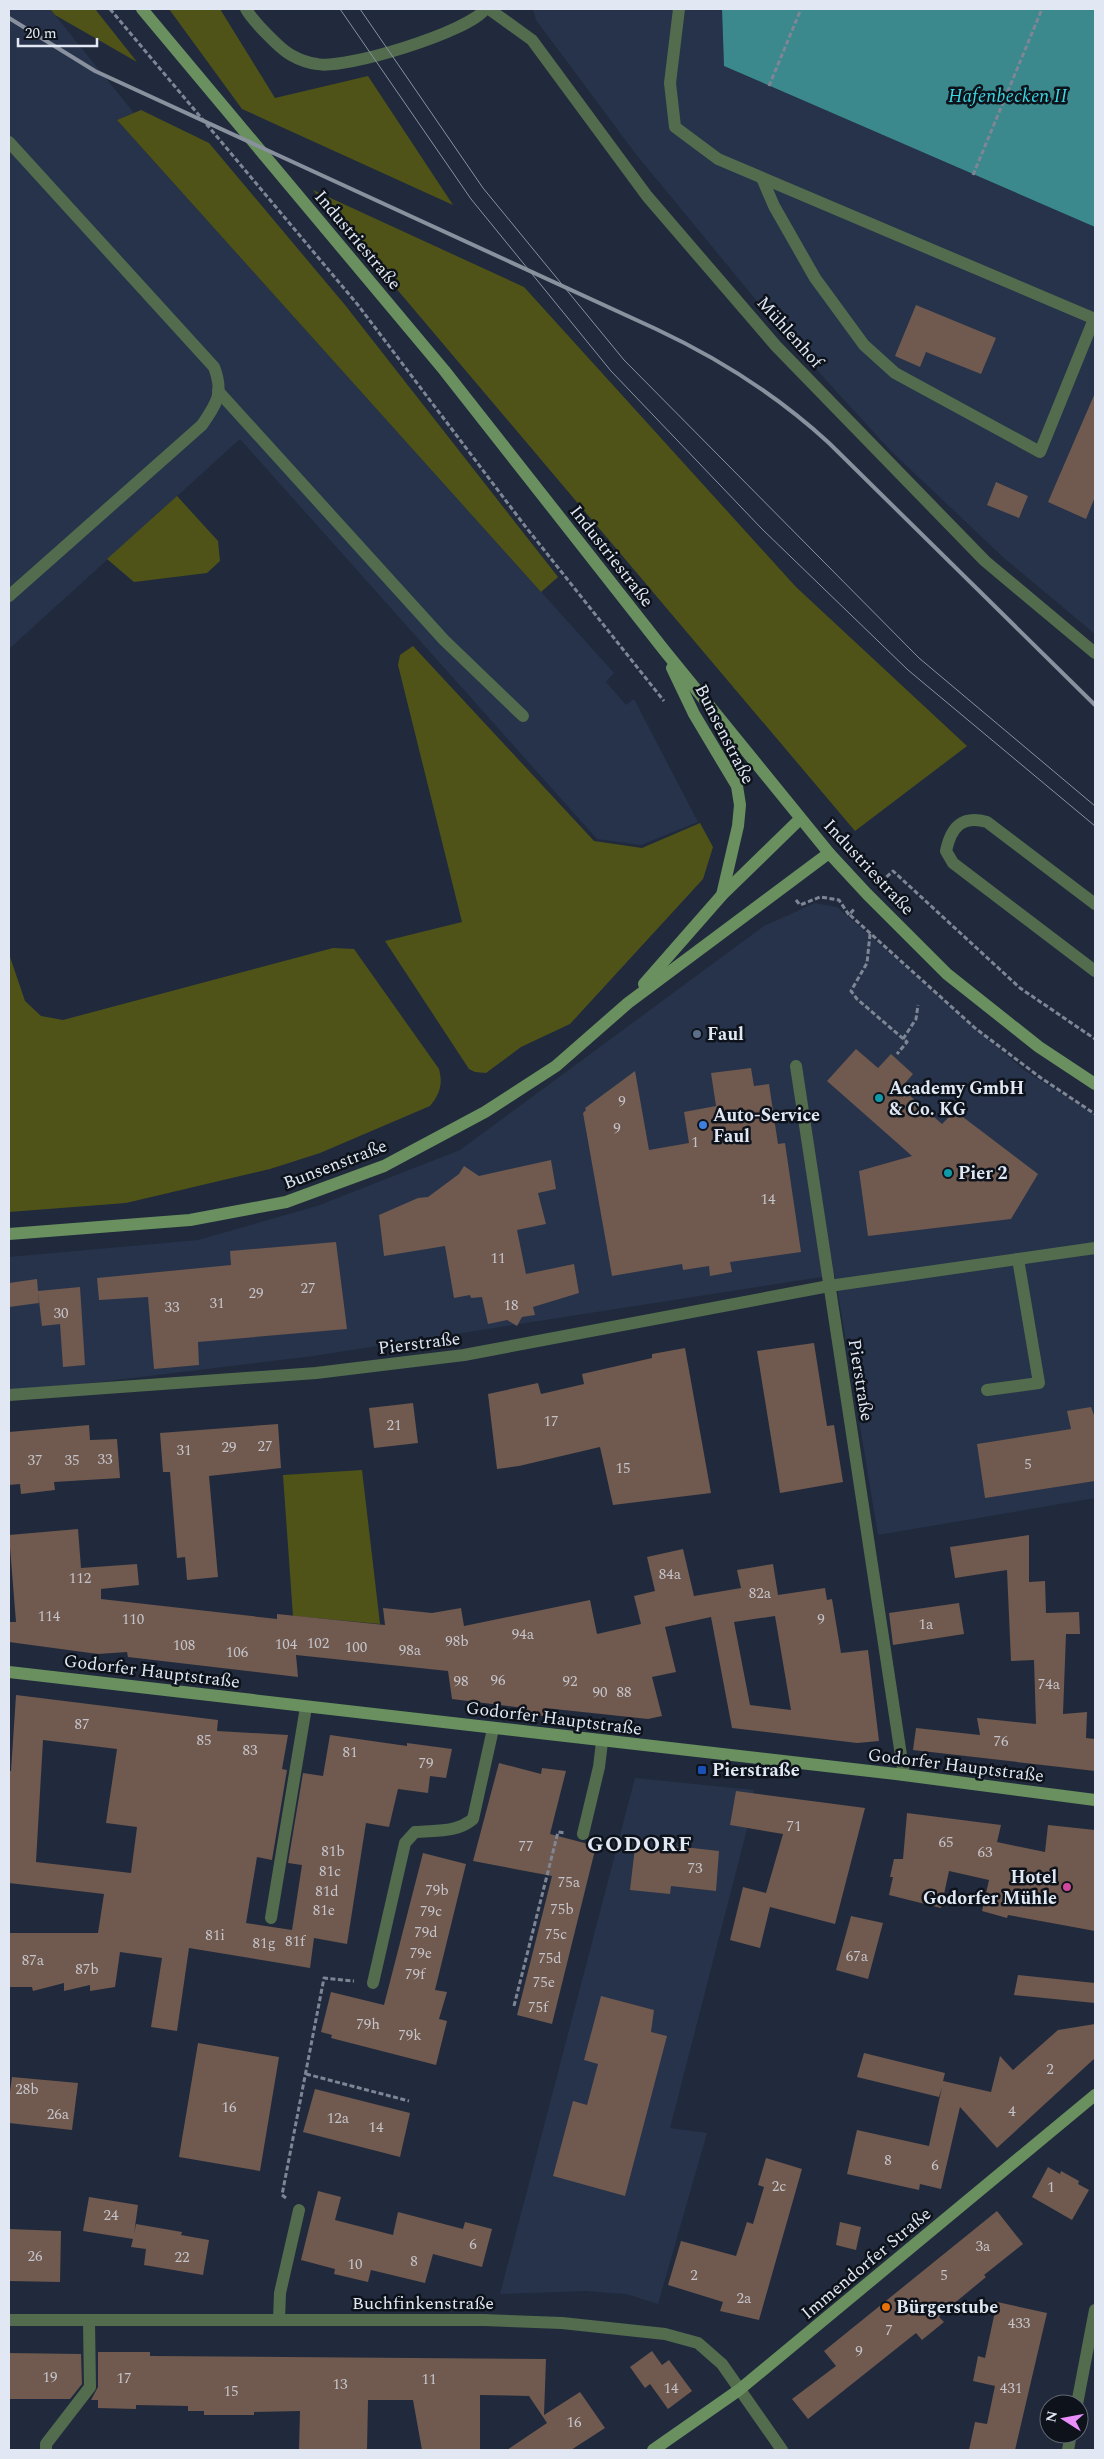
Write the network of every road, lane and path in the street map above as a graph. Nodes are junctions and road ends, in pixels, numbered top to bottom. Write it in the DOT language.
graph roads {
  1 [pos="110,9"];
  2 [pos="142,9"];
  3 [pos="246,9"];
  4 [pos="485,9"];
  5 [pos="489,9"];
  6 [pos="679,9"];
  7 [pos="801,9"];
  8 [pos="1042,9"];
  9 [pos="769,86"];
  10 [pos="9,142"];
  11 [pos="973,175"];
  12 [pos="762,178"];
  13 [pos="1095,319"];
  14 [pos="218,391"];
  15 [pos="9,596"];
  16 [pos="664,650"];
  17 [pos="1095,653"];
  18 [pos="670,708"];
  19 [pos="523,716"];
  20 [pos="800,819"];
  21 [pos="829,853"];
  22 [pos="893,871"];
  23 [pos="722,896"];
  24 [pos="1095,904"];
  25 [pos="870,934"];
  26 [pos="1095,971"];
  27 [pos="628,1003"];
  28 [pos="918,1005"];
  29 [pos="903,1039"];
  30 [pos="1095,1039"];
  31 [pos="897,1054"];
  32 [pos="796,1066"];
  33 [pos="1095,1084"];
  34 [pos="9,1234"];
  35 [pos="1095,1248"];
  36 [pos="1018,1259"];
  37 [pos="829,1286"];
  38 [pos="987,1390"];
  39 [pos="9,1395"];
  40 [pos="9,1672"];
  41 [pos="306,1707"];
  42 [pos="493,1729"];
  43 [pos="602,1742"];
  44 [pos="904,1775"];
  45 [pos="1095,1800"];
  46 [pos="584,1834"];
  47 [pos="271,1918"];
  48 [pos="372,1982"];
  49 [pos="514,2006"];
  50 [pos="306,2074"];
  51 [pos="1095,2095"];
  52 [pos="410,2101"];
  53 [pos="299,2210"];
  54 [pos="1095,2310"];
  55 [pos="9,2320"];
  56 [pos="279,2320"];
  57 [pos="89,2321"];
  58 [pos="739,2390"];
  59 [pos="1079,2394"];
  60 [pos="46,2450"];
  61 [pos="653,2450"];
  62 [pos="782,2450"];
  1 -- 18 [label="path"];
  2 -- 16 [label="main road, Industriestraße"];
  3 -- 4 [label="street"];
  5 -- 17 [label="street, Mühlenhof"];
  6 -- 12 [label="street"];
  7 -- 9 [label="path"];
  8 -- 11 [label="path"];
  10 -- 14 [label="street"];
  12 -- 13 [label="street"];
  12 -- 13 [label="street"];
  14 -- 15 [label="street"];
  14 -- 19 [label="street"];
  16 -- 20 [label="main road, Industriestraße"];
  16 -- 23 [label="main road, Bunsenstraße"];
  20 -- 21 [label="main road, Industriestraße"];
  20 -- 23 [label="main road, Bunsenstraße"];
  21 -- 27 [label="main road, Bunsenstraße"];
  21 -- 33 [label="main road, Industriestraße"];
  22 -- 30 [label="path"];
  23 -- 27 [label="main road, Bunsenstraße"];
  24 -- 26 [label="street"];
  25 -- 29 [label="path"];
  27 -- 34 [label="main road, Bunsenstraße"];
  28 -- 29 [label="path"];
  29 -- 31 [label="path"];
  32 -- 37 [label="street, Pierstraße"];
  35 -- 36 [label="street, Pierstraße"];
  36 -- 37 [label="street, Pierstraße"];
  36 -- 38 [label="street"];
  37 -- 39 [label="street, Pierstraße"];
  37 -- 44 [label="street, Pierstraße"];
  40 -- 41 [label="main road, Godorfer Hauptstraße"];
  41 -- 42 [label="main road, Godorfer Hauptstraße"];
  41 -- 47 [label="street"];
  42 -- 43 [label="main road, Godorfer Hauptstraße"];
  42 -- 48 [label="street"];
  43 -- 44 [label="main road, Godorfer Hauptstraße"];
  43 -- 46 [label="street"];
  44 -- 45 [label="main road, Godorfer Hauptstraße"];
  46 -- 49 [label="path"];
  48 -- 50 [label="path"];
  50 -- 52 [label="path"];
  50 -- 53 [label="path"];
  51 -- 58 [label="main road, Immendorfer Straße"];
  53 -- 56 [label="street"];
  54 -- 59 [label="street"];
  55 -- 57 [label="street, Buchfinkenstraße"];
  56 -- 57 [label="street, Buchfinkenstraße"];
  56 -- 58 [label="street, Buchfinkenstraße"];
  57 -- 60 [label="street"];
  58 -- 61 [label="main road, Immendorfer Straße"];
  58 -- 62 [label="street, Buchfinkenstraße"];
}
